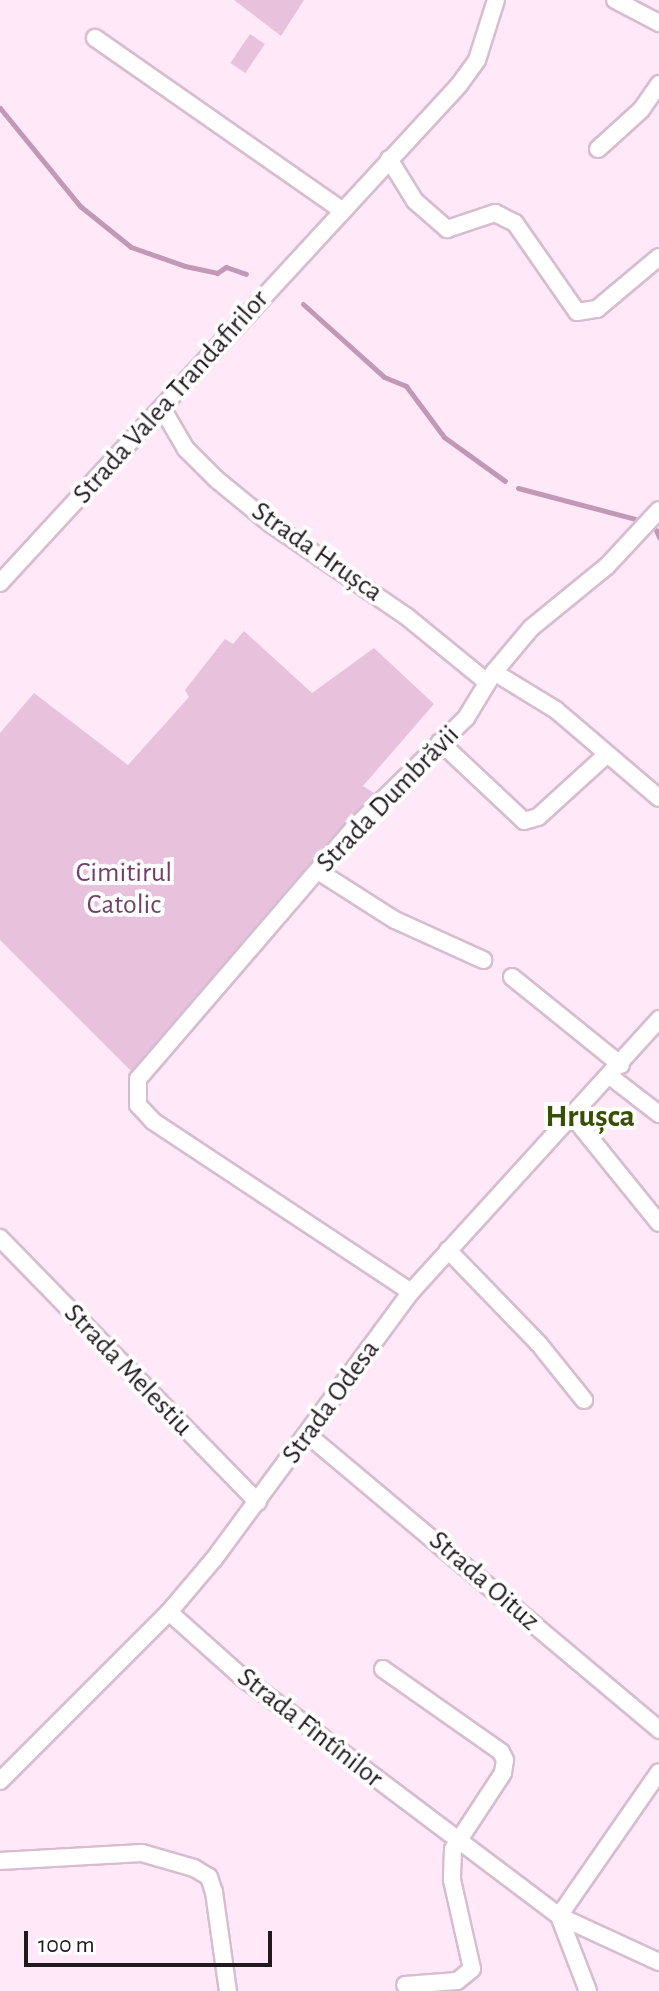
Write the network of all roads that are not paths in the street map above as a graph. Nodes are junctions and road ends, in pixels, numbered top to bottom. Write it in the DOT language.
graph roads {
  1 [pos="496,0"];
  2 [pos="615,0"];
  3 [pos="659,23"];
  4 [pos="95,38"];
  5 [pos="659,84"];
  6 [pos="598,149"];
  7 [pos="389,159"];
  8 [pos="343,211"];
  9 [pos="659,257"];
  10 [pos="162,408"];
  11 [pos="657,512"];
  12 [pos="0,583"];
  13 [pos="491,677"];
  14 [pos="440,742"];
  15 [pos="605,756"];
  16 [pos="659,798"];
  17 [pos="318,871"];
  18 [pos="483,960"];
  19 [pos="512,977"];
  20 [pos="659,1019"];
  21 [pos="616,1071"];
  22 [pos="659,1114"];
  23 [pos="574,1118"];
  24 [pos="659,1223"];
  25 [pos="0,1238"];
  26 [pos="448,1250"];
  27 [pos="411,1292"];
  28 [pos="584,1400"];
  29 [pos="308,1435"];
  30 [pos="258,1502"];
  31 [pos="169,1612"];
  32 [pos="383,1669"];
  33 [pos="659,1730"];
  34 [pos="659,1772"];
  35 [pos="0,1781"];
  36 [pos="455,1839"];
  37 [pos="0,1861"];
  38 [pos="559,1916"];
  39 [pos="659,1962"];
  40 [pos="405,1985"];
  41 [pos="228,1991"];
  42 [pos="588,1991"];
  1 -- 7 [label="street, Strada Valea Trandafirilor"];
  2 -- 3 [label="street"];
  4 -- 8 [label="street"];
  5 -- 6 [label="street"];
  7 -- 8 [label="street, Strada Valea Trandafirilor"];
  7 -- 9 [label="street"];
  8 -- 10 [label="street, Strada Valea Trandafirilor"];
  10 -- 12 [label="street, Strada Valea Trandafirilor"];
  10 -- 13 [label="street, Strada Hrușca"];
  11 -- 13 [label="street, Strada Dumbrăvii"];
  13 -- 14 [label="street, Strada Dumbrăvii"];
  13 -- 15 [label="street, Strada Hrușca"];
  14 -- 15 [label="street"];
  14 -- 17 [label="street, Strada Dumbrăvii"];
  15 -- 16 [label="street, Strada Hrușca"];
  17 -- 18 [label="street"];
  17 -- 27 [label="street, Strada Dumbrăvii"];
  19 -- 21 [label="street"];
  20 -- 21 [label="street, Strada Odesa"];
  21 -- 22 [label="street"];
  21 -- 23 [label="street, Strada Odesa"];
  23 -- 24 [label="street"];
  23 -- 26 [label="street, Strada Odesa"];
  25 -- 30 [label="street, Strada Melestiu"];
  26 -- 27 [label="street, Strada Odesa"];
  26 -- 28 [label="street"];
  27 -- 29 [label="street, Strada Odesa"];
  29 -- 30 [label="street, Strada Odesa"];
  29 -- 33 [label="street, Strada Oituz"];
  30 -- 31 [label="street, Strada Odesa"];
  31 -- 35 [label="street, Strada Odesa"];
  31 -- 36 [label="street, Strada Fîntînilor"];
  32 -- 36 [label="street"];
  34 -- 38 [label="street"];
  36 -- 38 [label="street, Strada Fîntînilor"];
  36 -- 40 [label="street"];
  37 -- 41 [label="street"];
  38 -- 39 [label="street, Strada Fîntînilor"];
  38 -- 42 [label="street"];
}
